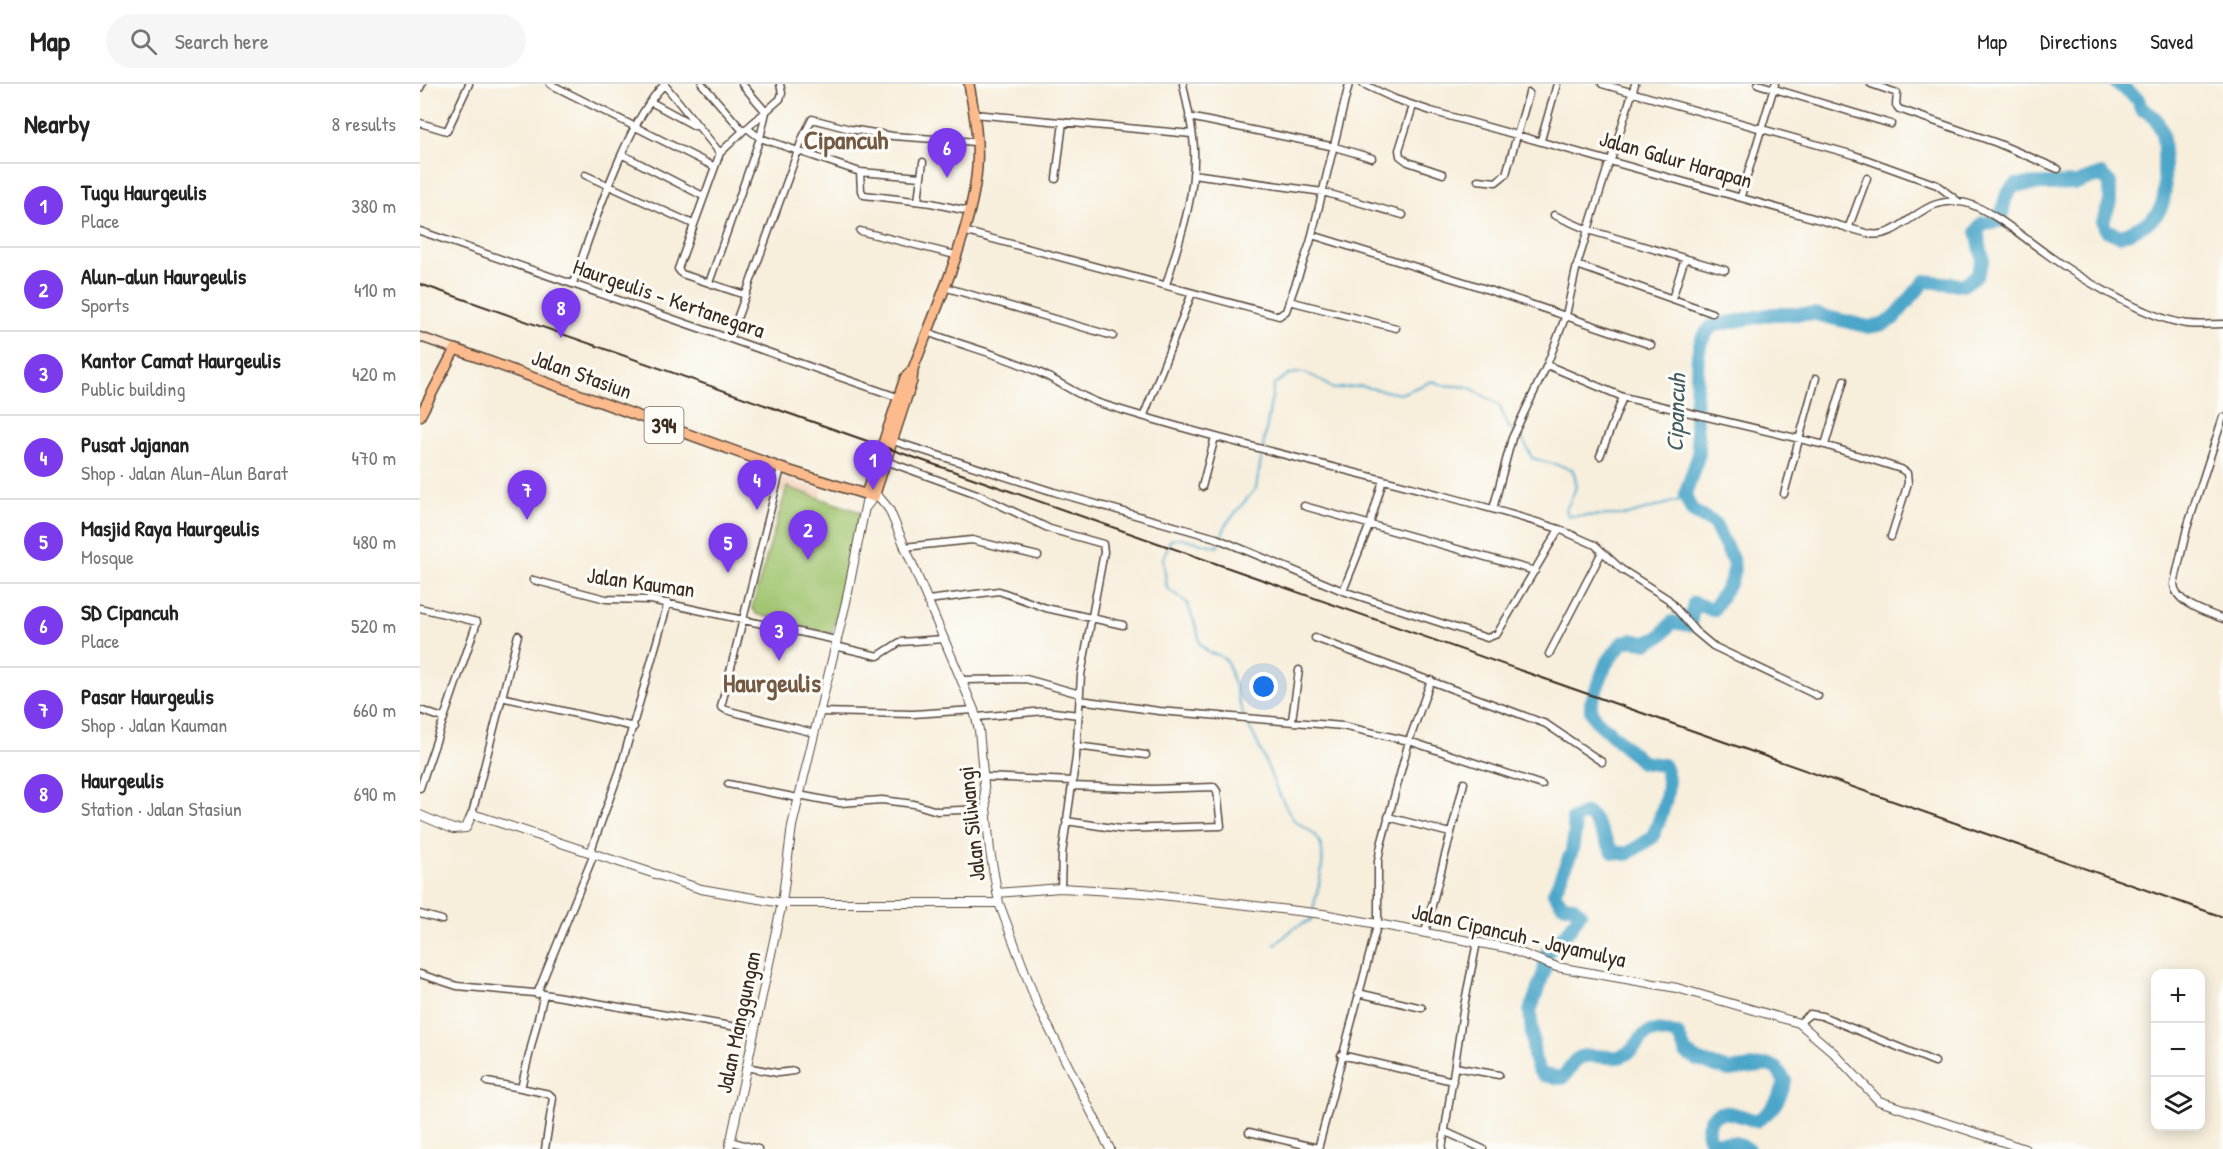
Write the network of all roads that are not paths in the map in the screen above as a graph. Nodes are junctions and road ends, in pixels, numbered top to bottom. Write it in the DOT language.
graph roads {
  1 [pos="469,84"];
  2 [pos="550,84"];
  3 [pos="664,84"];
  4 [pos="702,84"];
  5 [pos="742,84"];
  6 [pos="780,84"];
  7 [pos="969,84"];
  8 [pos="1183,84"];
  9 [pos="1349,84"];
  10 [pos="1363,84"];
  11 [pos="1557,84"];
  12 [pos="1602,84"];
  13 [pos="1635,84"];
  14 [pos="1758,84"];
  15 [pos="1871,84"];
  16 [pos="1774,87"];
  17 [pos="1529,93"];
  18 [pos="1632,93"];
  19 [pos="651,102"];
  20 [pos="1413,106"];
  21 [pos="766,112"];
  22 [pos="974,114"];
  23 [pos="1189,117"];
  24 [pos="1063,122"];
  25 [pos="420,123"];
  26 [pos="1891,124"];
  27 [pos="1763,127"];
  28 [pos="636,128"];
  29 [pos="698,128"];
  30 [pos="745,130"];
  31 [pos="1192,134"];
  32 [pos="1518,134"];
  33 [pos="760,138"];
  34 [pos="1541,140"];
  35 [pos="976,142"];
  36 [pos="1335,147"];
  37 [pos="798,151"];
  38 [pos="720,153"];
  39 [pos="622,155"];
  40 [pos="1372,158"];
  41 [pos="1611,160"];
  42 [pos="923,162"];
  43 [pos="714,167"];
  44 [pos="2058,169"];
  45 [pos="860,172"];
  46 [pos="1193,174"];
  47 [pos="1443,174"];
  48 [pos="585,175"];
  49 [pos="921,177"];
  50 [pos="1867,178"];
  51 [pos="1056,179"];
  52 [pos="1478,180"];
  53 [pos="610,185"];
  54 [pos="1323,192"];
  55 [pos="704,196"];
  56 [pos="1742,196"];
  57 [pos="918,201"];
  58 [pos="1959,202"];
  59 [pos="968,211"];
  60 [pos="1404,215"];
  61 [pos="1554,216"];
  62 [pos="693,224"];
  63 [pos="1848,229"];
  64 [pos="962,230"];
  65 [pos="1588,230"];
  66 [pos="420,231"];
  67 [pos="860,231"];
  68 [pos="1312,235"];
  69 [pos="955,255"];
  70 [pos="1685,258"];
  71 [pos="1577,265"];
  72 [pos="1725,270"];
  73 [pos="573,283"];
  74 [pos="709,283"];
  75 [pos="1167,285"];
  76 [pos="944,287"];
  77 [pos="1192,293"];
  78 [pos="745,296"];
  79 [pos="1672,299"];
  80 [pos="1289,301"];
  81 [pos="1712,313"];
  82 [pos="1566,315"];
  83 [pos="2223,324"];
  84 [pos="1396,328"];
  85 [pos="927,332"];
  86 [pos="1113,336"];
  87 [pos="420,337"];
  88 [pos="730,338"];
  89 [pos="1651,345"];
  90 [pos="455,349"];
  91 [pos="1547,365"];
  92 [pos="1816,378"];
  93 [pos="1844,381"];
  94 [pos="1623,397"];
  95 [pos="902,399"];
  96 [pos="1144,415"];
  97 [pos="420,416"];
  98 [pos="2223,417"];
  99 [pos="1215,437"];
  100 [pos="1800,438"];
  101 [pos="893,441"];
  102 [pos="1825,445"];
  103 [pos="1600,456"];
  104 [pos="886,461"];
  105 [pos="781,468"];
  106 [pos="1383,480"];
  107 [pos="1202,487"];
  108 [pos="1784,494"];
  109 [pos="870,496"];
  110 [pos="1304,506"];
  111 [pos="1493,509"];
  112 [pos="1370,524"];
  113 [pos="1559,529"];
  114 [pos="1891,537"];
  115 [pos="904,547"];
  116 [pos="1602,552"];
  117 [pos="1038,556"];
  118 [pos="1535,571"];
  119 [pos="533,580"];
  120 [pos="1343,591"];
  121 [pos="928,600"];
  122 [pos="668,603"];
  123 [pos="420,608"];
  124 [pos="745,618"];
  125 [pos="2223,619"];
  126 [pos="1090,620"];
  127 [pos="1123,625"];
  128 [pos="518,635"];
  129 [pos="1315,638"];
  130 [pos="944,639"];
  131 [pos="836,643"];
  132 [pos="1549,654"];
  133 [pos="1299,670"];
  134 [pos="963,680"];
  135 [pos="1431,680"];
  136 [pos="1818,696"];
  137 [pos="501,697"];
  138 [pos="1080,697"];
  139 [pos="420,710"];
  140 [pos="819,712"];
  141 [pos="975,714"];
  142 [pos="1079,716"];
  143 [pos="442,718"];
  144 [pos="1292,720"];
  145 [pos="634,727"];
  146 [pos="814,733"];
  147 [pos="1409,741"];
  148 [pos="1076,746"];
  149 [pos="1146,755"];
  150 [pos="1602,762"];
  151 [pos="983,777"];
  152 [pos="1464,783"];
  153 [pos="728,784"];
  154 [pos="1072,784"];
  155 [pos="1542,785"];
  156 [pos="420,788"];
  157 [pos="799,797"];
  158 [pos="986,809"];
  159 [pos="472,814"];
  160 [pos="420,815"];
  161 [pos="1388,817"];
  162 [pos="1066,821"];
  163 [pos="1450,833"];
  164 [pos="592,853"];
  165 [pos="1061,888"];
  166 [pos="997,893"];
  167 [pos="782,903"];
  168 [pos="999,903"];
  169 [pos="420,914"];
  170 [pos="442,920"];
  171 [pos="1378,922"];
  172 [pos="1425,932"];
  173 [pos="1477,942"];
  174 [pos="420,974"];
  175 [pos="1358,993"];
  176 [pos="540,994"];
  177 [pos="1422,1008"];
  178 [pos="1799,1023"];
  179 [pos="754,1030"];
  180 [pos="1341,1055"];
  181 [pos="1935,1062"];
  182 [pos="746,1067"];
  183 [pos="1455,1067"];
  184 [pos="794,1071"];
  185 [pos="1499,1075"];
  186 [pos="1453,1081"];
  187 [pos="487,1082"];
  188 [pos="521,1088"];
  189 [pos="1249,1132"];
  190 [pos="1446,1132"];
  191 [pos="729,1145"];
  192 [pos="1318,1148"];
  193 [pos="545,1149"];
  194 [pos="758,1149"];
  195 [pos="1110,1149"];
  196 [pos="1442,1149"];
  197 [pos="1483,1149"];
  198 [pos="2025,1149"];
  1 -- 25 [label="street"];
  2 -- 28 [label="street"];
  3 -- 19 [label="street"];
  3 -- 29 [label="street"];
  4 -- 30 [label="street"];
  5 -- 21 [label="street"];
  6 -- 21 [label="street"];
  7 -- 22 [label="main road"];
  8 -- 23 [label="street"];
  9 -- 36 [label="street"];
  10 -- 20 [label="street, Jalan Galur Harapan"];
  11 -- 34 [label="street"];
  12 -- 18 [label="street"];
  13 -- 18 [label="street"];
  14 -- 16 [label="street"];
  15 -- 44 [label="street"];
  16 -- 26 [label="street"];
  16 -- 27 [label="street"];
  17 -- 32 [label="street"];
  18 -- 27 [label="street"];
  18 -- 41 [label="street"];
  19 -- 28 [label="street"];
  19 -- 29 [label="street"];
  20 -- 32 [label="street, Jalan Galur Harapan"];
  20 -- 47 [label="street"];
  21 -- 30 [label="street"];
  21 -- 33 [label="street"];
  22 -- 24 [label="street"];
  22 -- 35 [label="main road"];
  23 -- 31 [label="street"];
  23 -- 36 [label="street"];
  24 -- 31 [label="street"];
  24 -- 51 [label="street"];
  27 -- 56 [label="street"];
  27 -- 58 [label="street"];
  28 -- 39 [label="street"];
  28 -- 43 [label="street"];
  29 -- 38 [label="street"];
  30 -- 33 [label="street"];
  30 -- 38 [label="street"];
  31 -- 46 [label="street"];
  32 -- 34 [label="street, Jalan Galur Harapan"];
  32 -- 52 [label="street"];
  33 -- 37 [label="street"];
  33 -- 74 [label="street"];
  34 -- 41 [label="street, Jalan Galur Harapan"];
  35 -- 37 [label="street"];
  35 -- 59 [label="main road"];
  36 -- 40 [label="street"];
  36 -- 54 [label="street"];
  37 -- 45 [label="street"];
  37 -- 78 [label="street"];
  38 -- 43 [label="street"];
  39 -- 53 [label="street"];
  39 -- 55 [label="street"];
  41 -- 56 [label="street, Jalan Galur Harapan"];
  41 -- 65 [label="street"];
  42 -- 49 [label="street"];
  43 -- 55 [label="street"];
  45 -- 49 [label="street"];
  45 -- 57 [label="street"];
  46 -- 54 [label="street"];
  46 -- 75 [label="street"];
  48 -- 53 [label="street"];
  49 -- 57 [label="street"];
  50 -- 63 [label="street"];
  53 -- 62 [label="street"];
  53 -- 73 [label="street"];
  54 -- 60 [label="street"];
  54 -- 68 [label="street"];
  55 -- 62 [label="street"];
  56 -- 63 [label="street, Jalan Galur Harapan"];
  57 -- 59 [label="street"];
  58 -- 63 [label="street, Jalan Galur Harapan"];
  58 -- 83 [label="street, Jalan Galur Harapan"];
  59 -- 64 [label="main road"];
  61 -- 65 [label="street"];
  62 -- 74 [label="street"];
  64 -- 69 [label="main road"];
  64 -- 75 [label="street"];
  65 -- 70 [label="street"];
  65 -- 71 [label="street"];
  66 -- 73 [label="street, Haurgeulis - Kertanegara"];
  67 -- 69 [label="street"];
  68 -- 80 [label="street"];
  68 -- 82 [label="street"];
  69 -- 76 [label="main road"];
  70 -- 72 [label="street"];
  70 -- 79 [label="street"];
  71 -- 79 [label="street"];
  71 -- 82 [label="street"];
  73 -- 88 [label="street, Haurgeulis - Kertanegara"];
  74 -- 78 [label="street"];
  75 -- 77 [label="street"];
  76 -- 85 [label="main road"];
  76 -- 86 [label="street"];
  77 -- 80 [label="street"];
  77 -- 96 [label="street"];
  78 -- 88 [label="street"];
  79 -- 81 [label="street"];
  80 -- 84 [label="street"];
  82 -- 89 [label="street"];
  82 -- 91 [label="street"];
  85 -- 95 [label="main road"];
  85 -- 96 [label="street"];
  87 -- 90 [label="main road"];
  88 -- 95 [label="street, Haurgeulis - Kertanegara"];
  90 -- 97 [label="main road"];
  90 -- 105 [label="main road, Jalan Stasiun / 394"];
  91 -- 94 [label="street"];
  91 -- 111 [label="street"];
  92 -- 100 [label="street"];
  93 -- 102 [label="street"];
  94 -- 100 [label="street"];
  94 -- 103 [label="street"];
  95 -- 101 [label="main road"];
  95 -- 109 [label="main road"];
  96 -- 99 [label="street"];
  98 -- 125 [label="street"];
  99 -- 106 [label="street"];
  99 -- 107 [label="street"];
  100 -- 102 [label="street"];
  100 -- 108 [label="street"];
  101 -- 104 [label="main road"];
  101 -- 120 [label="street"];
  102 -- 114 [label="street"];
  104 -- 109 [label="main road"];
  104 -- 126 [label="street"];
  105 -- 109 [label="main road, Jalan Stasiun / 394"];
  105 -- 124 [label="street"];
  106 -- 111 [label="street"];
  106 -- 112 [label="street"];
  109 -- 115 [label="street, Jalan Siliwangi"];
  109 -- 131 [label="street, Jalan Manggungan"];
  110 -- 112 [label="street"];
  111 -- 113 [label="street"];
  112 -- 118 [label="street"];
  112 -- 120 [label="street"];
  113 -- 116 [label="street"];
  113 -- 118 [label="street"];
  115 -- 117 [label="street"];
  115 -- 121 [label="street, Jalan Siliwangi"];
  116 -- 132 [label="street"];
  116 -- 136 [label="street"];
  118 -- 120 [label="street"];
  119 -- 122 [label="street, Jalan Kauman"];
  121 -- 126 [label="street"];
  121 -- 130 [label="street, Jalan Siliwangi"];
  122 -- 124 [label="street, Jalan Kauman"];
  122 -- 145 [label="street"];
  123 -- 143 [label="street"];
  124 -- 131 [label="street, Jalan Kauman"];
  124 -- 146 [label="street"];
  126 -- 127 [label="street"];
  126 -- 138 [label="street"];
  128 -- 137 [label="street"];
  129 -- 135 [label="street"];
  130 -- 131 [label="street, Jalan Kauman"];
  130 -- 134 [label="street, Jalan Siliwangi"];
  131 -- 140 [label="street, Jalan Manggungan"];
  133 -- 144 [label="street"];
  134 -- 138 [label="street"];
  134 -- 141 [label="street, Jalan Siliwangi"];
  135 -- 147 [label="street"];
  135 -- 150 [label="street"];
  137 -- 145 [label="street"];
  137 -- 159 [label="street"];
  138 -- 142 [label="street"];
  138 -- 144 [label="street"];
  139 -- 143 [label="street"];
  140 -- 141 [label="street"];
  140 -- 146 [label="street, Jalan Manggungan"];
  141 -- 142 [label="street"];
  141 -- 151 [label="street, Jalan Siliwangi"];
  142 -- 148 [label="street"];
  143 -- 156 [label="street"];
  144 -- 147 [label="street"];
  145 -- 164 [label="street"];
  146 -- 157 [label="street, Jalan Manggungan"];
  147 -- 155 [label="street"];
  147 -- 161 [label="street"];
  148 -- 149 [label="street"];
  148 -- 154 [label="street"];
  151 -- 154 [label="street"];
  151 -- 158 [label="street, Jalan Siliwangi"];
  152 -- 163 [label="street"];
  153 -- 157 [label="street"];
  154 -- 162 [label="street"];
  154 -- 162 [label="street"];
  157 -- 158 [label="street"];
  157 -- 167 [label="street, Jalan Manggungan"];
  158 -- 166 [label="street, Jalan Siliwangi"];
  159 -- 160 [label="street"];
  159 -- 164 [label="street"];
  161 -- 163 [label="street"];
  161 -- 171 [label="street"];
  162 -- 165 [label="street"];
  163 -- 172 [label="street"];
  164 -- 167 [label="street"];
  164 -- 176 [label="street"];
  165 -- 166 [label="street, Jalan Cipancuh - Jayamulya"];
  165 -- 171 [label="street, Jalan Cipancuh - Jayamulya"];
  166 -- 168 [label="street, Jalan Siliwangi"];
  167 -- 168 [label="street"];
  167 -- 179 [label="street, Jalan Manggungan"];
  168 -- 195 [label="street, Jalan Siliwangi"];
  169 -- 170 [label="street"];
  171 -- 172 [label="street, Jalan Cipancuh - Jayamulya"];
  171 -- 175 [label="street"];
  172 -- 173 [label="street, Jalan Cipancuh - Jayamulya"];
  173 -- 178 [label="street, Jalan Cipancuh - Jayamulya"];
  173 -- 183 [label="street"];
  174 -- 176 [label="street"];
  175 -- 177 [label="street"];
  175 -- 180 [label="street"];
  176 -- 179 [label="street"];
  176 -- 188 [label="street"];
  178 -- 181 [label="street"];
  178 -- 198 [label="street, Jalan Cipancuh - Jayamulya"];
  179 -- 182 [label="street, Jalan Manggungan"];
  180 -- 186 [label="street"];
  180 -- 192 [label="street"];
  182 -- 184 [label="street"];
  182 -- 191 [label="street, Jalan Manggungan"];
  183 -- 185 [label="street"];
  183 -- 186 [label="street"];
  186 -- 190 [label="street"];
  187 -- 188 [label="street"];
  188 -- 193 [label="street"];
  189 -- 192 [label="street"];
  190 -- 196 [label="street"];
  190 -- 197 [label="street"];
  191 -- 194 [label="street"];
}
